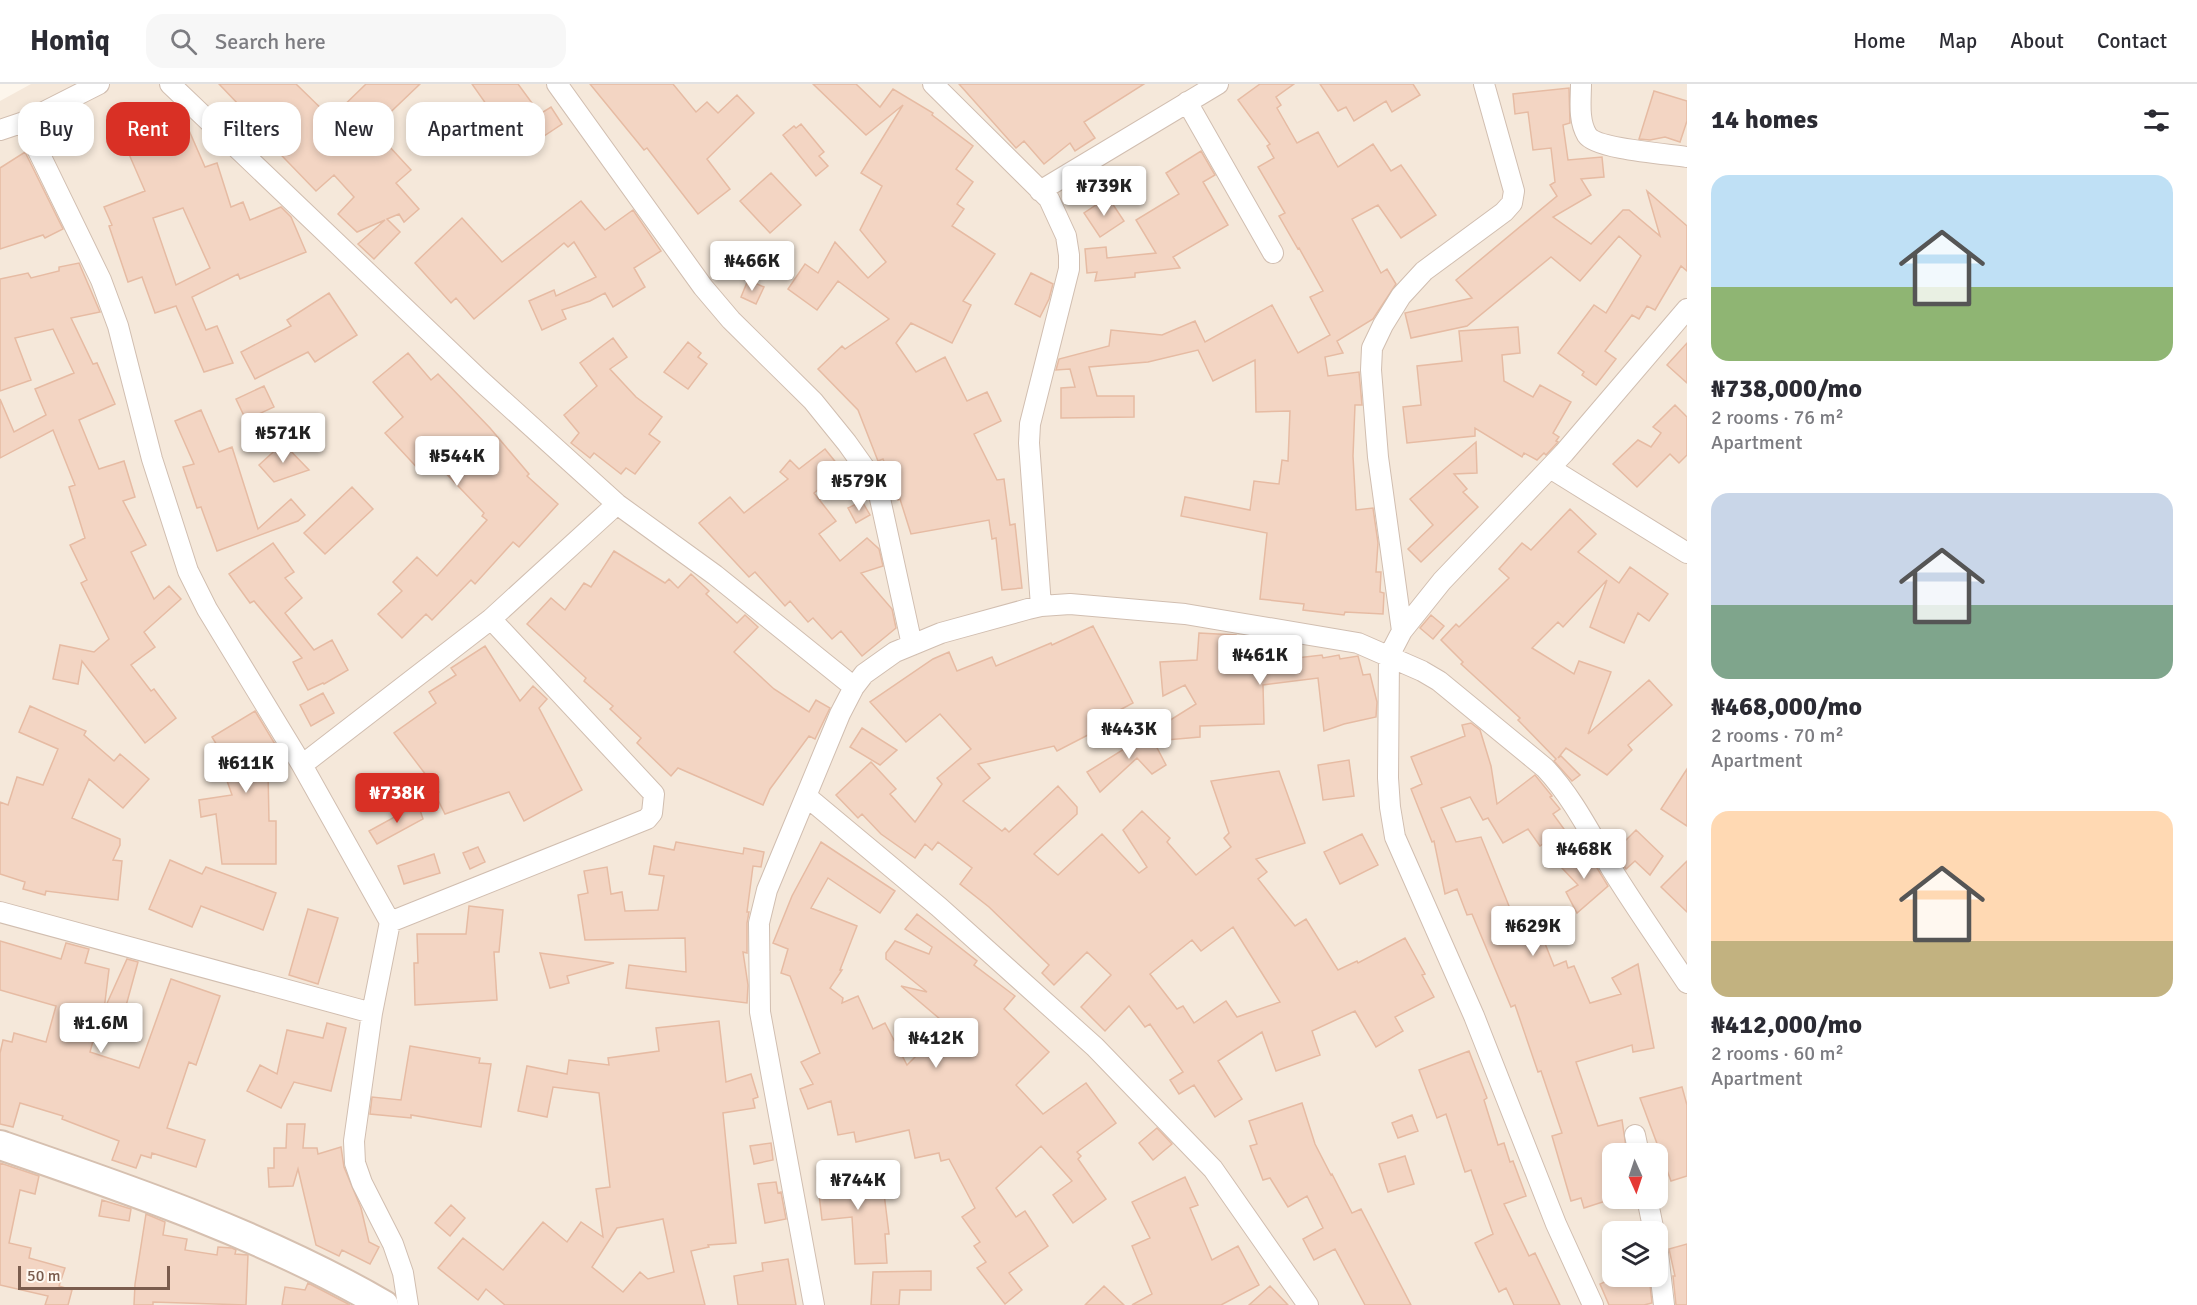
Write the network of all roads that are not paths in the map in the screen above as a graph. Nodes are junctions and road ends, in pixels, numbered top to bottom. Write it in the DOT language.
graph roads {
  1 [pos="99,84"];
  2 [pos="170,84"];
  3 [pos="557,84"];
  4 [pos="933,84"];
  5 [pos="1218,84"];
  6 [pos="1485,84"];
  7 [pos="1581,84"];
  8 [pos="63,102"];
  9 [pos="1187,102"];
  10 [pos="18,124"];
  11 [pos="0,130"];
  12 [pos="41,156"];
  13 [pos="1687,157"];
  14 [pos="1040,191"];
  15 [pos="1274,253"];
  16 [pos="1687,309"];
  17 [pos="1550,468"];
  18 [pos="617,504"];
  19 [pos="1687,553"];
  20 [pos="1041,606"];
  21 [pos="491,619"];
  22 [pos="1402,631"];
  23 [pos="912,645"];
  24 [pos="1389,656"];
  25 [pos="854,687"];
  26 [pos="302,765"];
  27 [pos="806,796"];
  28 [pos="0,912"];
  29 [pos="390,922"];
  30 [pos="1687,983"];
  31 [pos="372,1013"];
  32 [pos="0,1145"];
  33 [pos="1662,1287"];
  34 [pos="384,1305"];
  35 [pos="408,1305"];
  36 [pos="814,1305"];
  37 [pos="1308,1305"];
  38 [pos="1593,1305"];
  39 [pos="1664,1305"];
  1 -- 8 [label="street"];
  2 -- 18 [label="street"];
  3 -- 23 [label="street"];
  4 -- 14 [label="street"];
  5 -- 9 [label="street"];
  6 -- 22 [label="street"];
  7 -- 13 [label="street"];
  9 -- 14 [label="street"];
  9 -- 15 [label="street"];
  10 -- 11 [label="street"];
  12 -- 26 [label="street"];
  14 -- 20 [label="street"];
  16 -- 17 [label="street"];
  17 -- 19 [label="street"];
  17 -- 22 [label="street"];
  18 -- 21 [label="street"];
  18 -- 25 [label="street"];
  20 -- 23 [label="street"];
  20 -- 24 [label="street"];
  21 -- 26 [label="street"];
  21 -- 29 [label="street"];
  22 -- 24 [label="street"];
  23 -- 25 [label="street"];
  24 -- 30 [label="street"];
  24 -- 38 [label="street"];
  25 -- 27 [label="street"];
  26 -- 29 [label="street"];
  27 -- 36 [label="street"];
  27 -- 37 [label="street"];
  28 -- 31 [label="street"];
  29 -- 31 [label="street"];
  31 -- 35 [label="street"];
  32 -- 34 [label="street"];
  33 -- 39 [label="street"];
}
